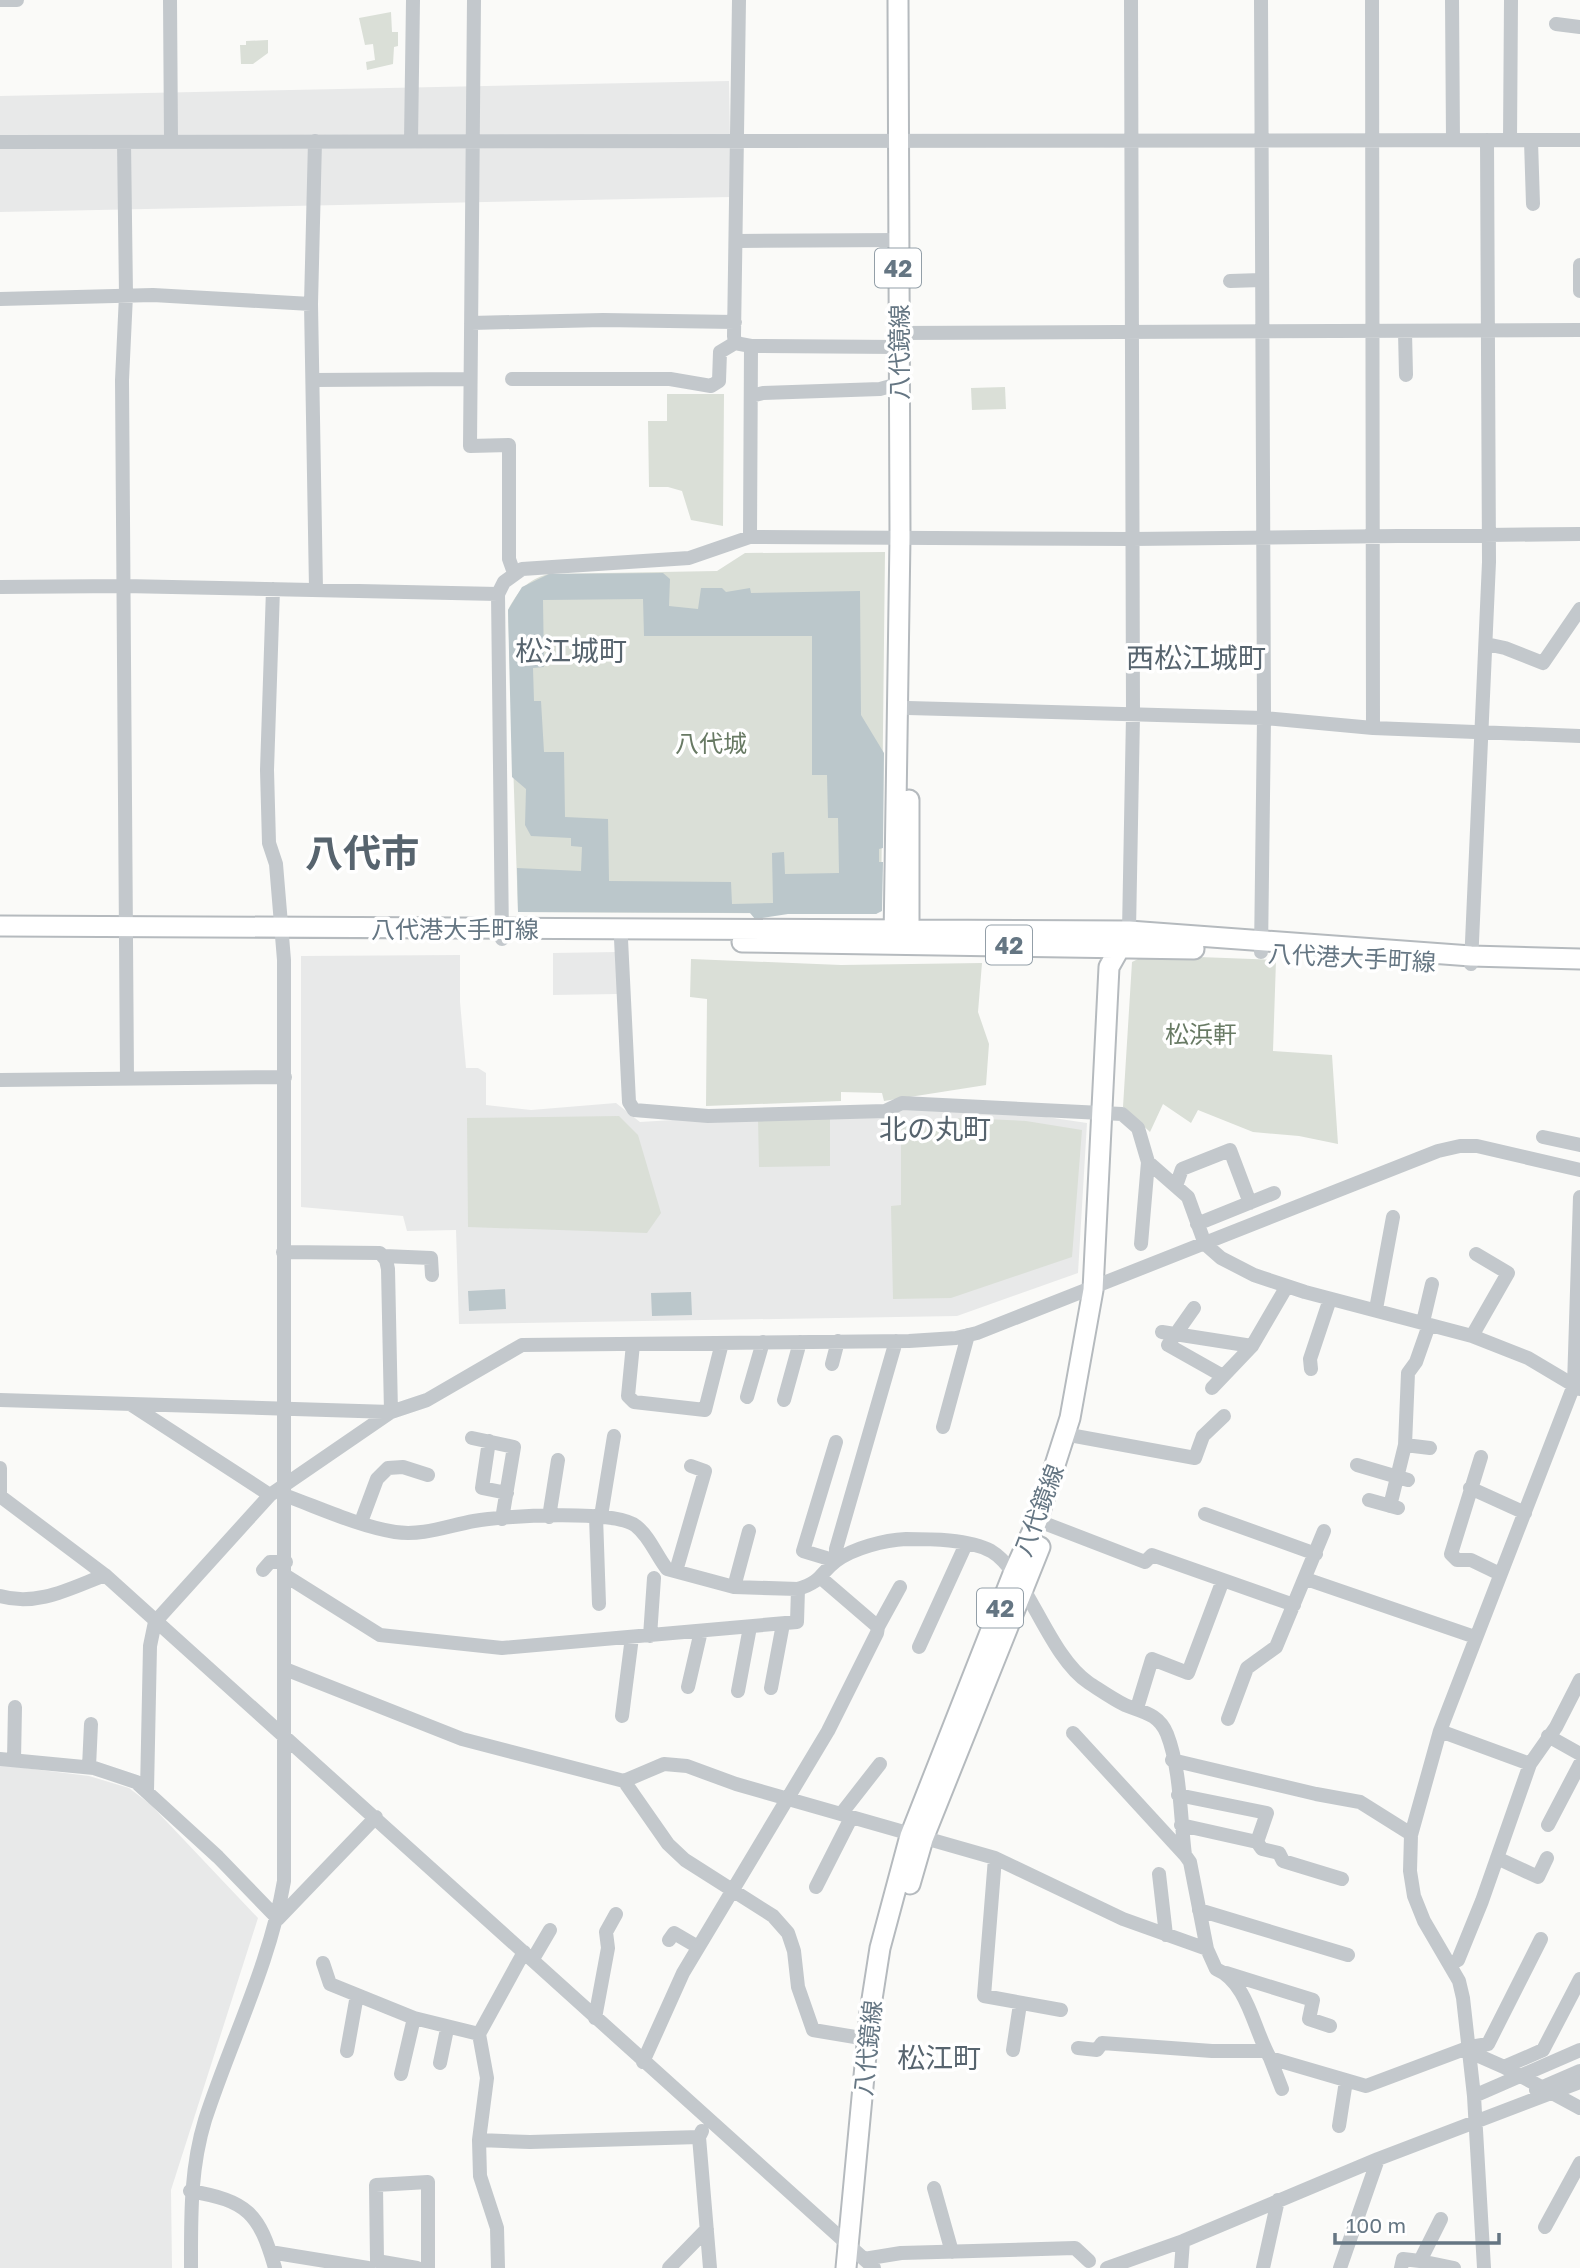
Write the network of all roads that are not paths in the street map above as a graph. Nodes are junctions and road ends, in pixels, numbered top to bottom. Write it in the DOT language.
graph roads {
  1 [pos="0,0"];
  2 [pos="17,0"];
  3 [pos="170,0"];
  4 [pos="413,0"];
  5 [pos="474,0"];
  6 [pos="739,0"];
  7 [pos="898,0"];
  8 [pos="1131,0"];
  9 [pos="1261,0"];
  10 [pos="1372,0"];
  11 [pos="1452,0"];
  12 [pos="1510,0"];
  13 [pos="1556,24"];
  14 [pos="1580,27"];
  15 [pos="171,140"];
  16 [pos="1374,140"];
  17 [pos="1454,140"];
  18 [pos="1487,140"];
  19 [pos="1510,140"];
  20 [pos="1580,140"];
  21 [pos="315,141"];
  22 [pos="411,141"];
  23 [pos="739,141"];
  24 [pos="1531,141"];
  25 [pos="0,142"];
  26 [pos="124,142"];
  27 [pos="901,142"];
  28 [pos="471,143"];
  29 [pos="1133,143"];
  30 [pos="1261,143"];
  31 [pos="1533,204"];
  32 [pos="898,240"];
  33 [pos="738,242"];
  34 [pos="1580,265"];
  35 [pos="1261,280"];
  36 [pos="1230,281"];
  37 [pos="1580,291"];
  38 [pos="127,295"];
  39 [pos="0,299"];
  40 [pos="312,304"];
  41 [pos="735,322"];
  42 [pos="471,323"];
  43 [pos="1580,330"];
  44 [pos="1488,331"];
  45 [pos="1132,332"];
  46 [pos="1372,332"];
  47 [pos="1405,332"];
  48 [pos="1262,333"];
  49 [pos="897,340"];
  50 [pos="735,343"];
  51 [pos="751,346"];
  52 [pos="1406,375"];
  53 [pos="470,379"];
  54 [pos="314,380"];
  55 [pos="512,380"];
  56 [pos="898,384"];
  57 [pos="751,396"];
  58 [pos="1489,533"];
  59 [pos="1374,534"];
  60 [pos="1580,534"];
  61 [pos="750,537"];
  62 [pos="900,537"];
  63 [pos="1261,537"];
  64 [pos="1132,539"];
  65 [pos="514,573"];
  66 [pos="124,586"];
  67 [pos="0,587"];
  68 [pos="273,589"];
  69 [pos="316,589"];
  70 [pos="498,594"];
  71 [pos="1580,609"];
  72 [pos="1486,644"];
  73 [pos="908,708"];
  74 [pos="1133,715"];
  75 [pos="1264,718"];
  76 [pos="1374,728"];
  77 [pos="1482,733"];
  78 [pos="1580,736"];
  79 [pos="0,926"];
  80 [pos="127,930"];
  81 [pos="282,934"];
  82 [pos="502,934"];
  83 [pos="0,936"];
  84 [pos="902,937"];
  85 [pos="1126,938"];
  86 [pos="621,940"];
  87 [pos="1262,947"];
  88 [pos="1580,959"];
  89 [pos="1471,960"];
  90 [pos="1580,969"];
  91 [pos="285,1077"];
  92 [pos="127,1079"];
  93 [pos="0,1080"];
  94 [pos="1108,1114"];
  95 [pos="1543,1137"];
  96 [pos="1580,1145"];
  97 [pos="1148,1162"];
  98 [pos="1580,1170"];
  99 [pos="1176,1186"];
  100 [pos="1274,1193"];
  101 [pos="1580,1196"];
  102 [pos="1250,1203"];
  103 [pos="1393,1217"];
  104 [pos="1197,1224"];
  105 [pos="1141,1244"];
  106 [pos="1205,1244"];
  107 [pos="283,1252"];
  108 [pos="1476,1254"];
  109 [pos="384,1256"];
  110 [pos="432,1275"];
  111 [pos="1432,1284"];
  112 [pos="1287,1286"];
  113 [pos="1098,1288"];
  114 [pos="1330,1299"];
  115 [pos="1194,1308"];
  116 [pos="1376,1309"];
  117 [pos="1426,1324"];
  118 [pos="1169,1333"];
  119 [pos="968,1335"];
  120 [pos="1472,1336"];
  121 [pos="1578,1336"];
  122 [pos="838,1341"];
  123 [pos="896,1341"];
  124 [pos="763,1342"];
  125 [pos="800,1342"];
  126 [pos="722,1343"];
  127 [pos="633,1344"];
  128 [pos="1252,1346"];
  129 [pos="832,1364"];
  130 [pos="1311,1369"];
  131 [pos="1223,1376"];
  132 [pos="1577,1387"];
  133 [pos="1212,1388"];
  134 [pos="747,1396"];
  135 [pos="0,1400"];
  136 [pos="784,1400"];
  137 [pos="129,1403"];
  138 [pos="282,1407"];
  139 [pos="391,1412"];
  140 [pos="1224,1416"];
  141 [pos="943,1427"];
  142 [pos="614,1436"];
  143 [pos="1075,1436"];
  144 [pos="472,1438"];
  145 [pos="489,1441"];
  146 [pos="836,1443"];
  147 [pos="1405,1445"];
  148 [pos="1430,1448"];
  149 [pos="1481,1457"];
  150 [pos="558,1460"];
  151 [pos="1357,1465"];
  152 [pos="691,1466"];
  153 [pos="0,1468"];
  154 [pos="428,1475"];
  155 [pos="1403,1478"];
  156 [pos="1470,1488"];
  157 [pos="279,1491"];
  158 [pos="507,1493"];
  159 [pos="0,1496"];
  160 [pos="1369,1500"];
  161 [pos="1525,1513"];
  162 [pos="1205,1514"];
  163 [pos="598,1516"];
  164 [pos="549,1517"];
  165 [pos="502,1519"];
  166 [pos="361,1522"];
  167 [pos="1049,1525"];
  168 [pos="749,1531"];
  169 [pos="1324,1531"];
  170 [pos="966,1544"];
  171 [pos="1316,1554"];
  172 [pos="836,1561"];
  173 [pos="286,1569"];
  174 [pos="263,1570"];
  175 [pos="676,1572"];
  176 [pos="1500,1574"];
  177 [pos="105,1575"];
  178 [pos="654,1578"];
  179 [pos="821,1578"];
  180 [pos="1306,1579"];
  181 [pos="1223,1580"];
  182 [pos="1018,1581"];
  183 [pos="734,1587"];
  184 [pos="900,1587"];
  185 [pos="798,1589"];
  186 [pos="0,1597"];
  187 [pos="599,1605"];
  188 [pos="1294,1605"];
  189 [pos="155,1622"];
  190 [pos="783,1623"];
  191 [pos="878,1627"];
  192 [pos="750,1628"];
  193 [pos="701,1632"];
  194 [pos="650,1636"];
  195 [pos="632,1637"];
  196 [pos="1475,1637"];
  197 [pos="919,1647"];
  198 [pos="285,1669"];
  199 [pos="1580,1680"];
  200 [pos="688,1687"];
  201 [pos="771,1688"];
  202 [pos="738,1691"];
  203 [pos="15,1707"];
  204 [pos="1137,1708"];
  205 [pos="622,1716"];
  206 [pos="1228,1719"];
  207 [pos="91,1724"];
  208 [pos="1440,1731"];
  209 [pos="1073,1733"];
  210 [pos="286,1736"];
  211 [pos="1548,1736"];
  212 [pos="1580,1754"];
  213 [pos="7,1760"];
  214 [pos="1172,1760"];
  215 [pos="1530,1763"];
  216 [pos="1580,1764"];
  217 [pos="881,1765"];
  218 [pos="89,1767"];
  219 [pos="624,1781"];
  220 [pos="147,1791"];
  221 [pos="1178,1795"];
  222 [pos="786,1798"];
  223 [pos="846,1816"];
  224 [pos="376,1817"];
  225 [pos="1181,1825"];
  226 [pos="1548,1825"];
  227 [pos="1411,1834"];
  228 [pos="917,1837"];
  229 [pos="1257,1842"];
  230 [pos="1185,1855"];
  231 [pos="995,1858"];
  232 [pos="1497,1858"];
  233 [pos="1547,1858"];
  234 [pos="1158,1874"];
  235 [pos="1342,1879"];
  236 [pos="816,1887"];
  237 [pos="732,1889"];
  238 [pos="1199,1910"];
  239 [pos="616,1914"];
  240 [pos="278,1919"];
  241 [pos="550,1930"];
  242 [pos="1166,1934"];
  243 [pos="1541,1939"];
  244 [pos="669,1940"];
  245 [pos="698,1947"];
  246 [pos="1207,1949"];
  247 [pos="1348,1955"];
  248 [pos="529,1956"];
  249 [pos="323,1963"];
  250 [pos="1450,1964"];
  251 [pos="1226,1973"];
  252 [pos="1580,1979"];
  253 [pos="357,1995"];
  254 [pos="1020,2004"];
  255 [pos="1061,2010"];
  256 [pos="414,2018"];
  257 [pos="594,2018"];
  258 [pos="1330,2026"];
  259 [pos="447,2029"];
  260 [pos="479,2034"];
  261 [pos="867,2039"];
  262 [pos="1078,2048"];
  263 [pos="347,2050"];
  264 [pos="1013,2050"];
  265 [pos="1470,2050"];
  266 [pos="1580,2050"];
  267 [pos="1268,2054"];
  268 [pos="643,2062"];
  269 [pos="440,2063"];
  270 [pos="1504,2067"];
  271 [pos="1580,2071"];
  272 [pos="401,2074"];
  273 [pos="1521,2076"];
  274 [pos="1346,2081"];
  275 [pos="1580,2082"];
  276 [pos="1282,2089"];
  277 [pos="1547,2091"];
  278 [pos="1474,2096"];
  279 [pos="1580,2108"];
  280 [pos="1474,2120"];
  281 [pos="710,2121"];
  282 [pos="1339,2126"];
  283 [pos="699,2137"];
  284 [pos="479,2140"];
  285 [pos="1378,2159"];
  286 [pos="1580,2163"];
  287 [pos="934,2188"];
  288 [pos="190,2191"];
  289 [pos="1278,2200"];
  290 [pos="1441,2219"];
  291 [pos="1545,2227"];
  292 [pos="707,2229"];
  293 [pos="1183,2241"];
  294 [pos="270,2252"];
  295 [pos="952,2252"];
  296 [pos="858,2261"];
  297 [pos="1420,2261"];
  298 [pos="1088,2262"];
  299 [pos="191,2268"];
  300 [pos="275,2268"];
  301 [pos="368,2268"];
  302 [pos="417,2268"];
  303 [pos="428,2268"];
  304 [pos="498,2268"];
  305 [pos="669,2268"];
  306 [pos="710,2268"];
  307 [pos="1107,2268"];
  308 [pos="1181,2268"];
  309 [pos="1263,2268"];
  310 [pos="1340,2268"];
  311 [pos="1401,2268"];
  312 [pos="1454,2268"];
  313 [pos="1484,2268"];
  1 -- 2 [label="street"];
  3 -- 15 [label="street"];
  4 -- 22 [label="street"];
  5 -- 28 [label="street"];
  6 -- 23 [label="street"];
  7 -- 27 [label="main road, 八代鏡線 / 42"];
  8 -- 29 [label="street"];
  9 -- 30 [label="street"];
  10 -- 16 [label="street"];
  11 -- 17 [label="street"];
  12 -- 19 [label="street"];
  13 -- 14 [label="street"];
  15 -- 21 [label="street"];
  15 -- 26 [label="street"];
  16 -- 17 [label="street"];
  16 -- 30 [label="street"];
  16 -- 46 [label="street"];
  17 -- 18 [label="street"];
  18 -- 19 [label="street"];
  18 -- 44 [label="street"];
  19 -- 24 [label="street"];
  20 -- 24 [label="street"];
  21 -- 22 [label="street"];
  21 -- 40 [label="street"];
  22 -- 28 [label="street"];
  23 -- 27 [label="street"];
  23 -- 28 [label="street"];
  23 -- 33 [label="street"];
  24 -- 31 [label="street"];
  25 -- 26 [label="street"];
  26 -- 38 [label="street"];
  27 -- 29 [label="street"];
  27 -- 32 [label="main road, 八代鏡線 / 42"];
  28 -- 42 [label="street"];
  29 -- 30 [label="street"];
  29 -- 45 [label="street"];
  30 -- 35 [label="street"];
  32 -- 33 [label="street"];
  32 -- 49 [label="main road, 八代鏡線 / 42"];
  33 -- 41 [label="street"];
  34 -- 37 [label="street"];
  35 -- 36 [label="street"];
  35 -- 48 [label="street"];
  38 -- 39 [label="street"];
  38 -- 40 [label="street"];
  38 -- 66 [label="street"];
  40 -- 54 [label="street"];
  41 -- 42 [label="street"];
  41 -- 50 [label="street"];
  42 -- 53 [label="street"];
  43 -- 44 [label="street"];
  44 -- 47 [label="street"];
  44 -- 58 [label="street"];
  45 -- 48 [label="street"];
  45 -- 49 [label="street"];
  45 -- 64 [label="street"];
  46 -- 47 [label="street"];
  46 -- 48 [label="street"];
  46 -- 59 [label="street"];
  47 -- 52 [label="street"];
  48 -- 63 [label="street"];
  49 -- 51 [label="street"];
  49 -- 56 [label="main road, 八代鏡線 / 42"];
  50 -- 51 [label="street"];
  50 -- 55 [label="street"];
  51 -- 57 [label="street"];
  53 -- 54 [label="street"];
  53 -- 65 [label="street"];
  54 -- 69 [label="street"];
  56 -- 57 [label="street"];
  56 -- 62 [label="main road, 八代鏡線 / 42"];
  57 -- 61 [label="street"];
  58 -- 59 [label="street"];
  58 -- 60 [label="street"];
  58 -- 72 [label="street"];
  59 -- 63 [label="street"];
  59 -- 76 [label="street"];
  61 -- 62 [label="street"];
  61 -- 65 [label="street"];
  62 -- 64 [label="street"];
  62 -- 73 [label="main road, 八代鏡線 / 42"];
  62 -- 84 [label="main road, 八代鏡線 / 42"];
  63 -- 64 [label="street"];
  63 -- 75 [label="street"];
  64 -- 74 [label="street"];
  65 -- 70 [label="street"];
  66 -- 67 [label="street"];
  66 -- 68 [label="street"];
  66 -- 80 [label="street"];
  68 -- 69 [label="street"];
  68 -- 81 [label="street"];
  69 -- 70 [label="street"];
  70 -- 82 [label="street"];
  71 -- 72 [label="street"];
  72 -- 77 [label="street"];
  73 -- 74 [label="street"];
  73 -- 84 [label="main road, 八代鏡線 / 42"];
  74 -- 75 [label="street"];
  74 -- 85 [label="street"];
  75 -- 76 [label="street"];
  75 -- 87 [label="street"];
  76 -- 77 [label="street"];
  77 -- 78 [label="street"];
  77 -- 89 [label="street"];
  79 -- 80 [label="main road, 八代港大手町線"];
  80 -- 81 [label="main road, 八代港大手町線"];
  80 -- 83 [label="main road, 八代港大手町線"];
  80 -- 92 [label="street"];
  81 -- 82 [label="main road, 八代港大手町線"];
  81 -- 91 [label="street"];
  82 -- 84 [label="main road, 八代港大手町線"];
  82 -- 86 [label="main road, 八代港大手町線"];
  84 -- 85 [label="main road, 42"];
  84 -- 86 [label="main road, 八代港大手町線"];
  85 -- 87 [label="main road, 八代港大手町線"];
  85 -- 94 [label="main road, 八代鏡線 / 42"];
  86 -- 94 [label="street"];
  87 -- 89 [label="main road, 八代港大手町線"];
  88 -- 89 [label="main road, 八代港大手町線"];
  89 -- 90 [label="main road, 八代港大手町線"];
  91 -- 92 [label="street"];
  91 -- 107 [label="street"];
  92 -- 93 [label="street"];
  94 -- 97 [label="street"];
  94 -- 113 [label="main road, 八代鏡線 / 42"];
  95 -- 96 [label="street"];
  97 -- 99 [label="street"];
  97 -- 105 [label="street"];
  98 -- 106 [label="street"];
  99 -- 102 [label="street"];
  99 -- 104 [label="street"];
  100 -- 102 [label="street"];
  101 -- 121 [label="street"];
  102 -- 104 [label="street"];
  103 -- 116 [label="street"];
  104 -- 106 [label="street"];
  106 -- 112 [label="street"];
  106 -- 113 [label="street"];
  107 -- 109 [label="street"];
  107 -- 138 [label="street"];
  108 -- 120 [label="street"];
  109 -- 110 [label="street"];
  109 -- 139 [label="street"];
  111 -- 117 [label="street"];
  112 -- 114 [label="street"];
  112 -- 128 [label="street"];
  113 -- 119 [label="street"];
  113 -- 143 [label="main road, 八代鏡線 / 42"];
  113 -- 182 [label="main road, 八代鏡線 / 42"];
  114 -- 116 [label="street"];
  114 -- 130 [label="street"];
  115 -- 118 [label="street"];
  116 -- 117 [label="street"];
  117 -- 120 [label="street"];
  117 -- 147 [label="street"];
  118 -- 128 [label="street"];
  118 -- 131 [label="street"];
  119 -- 123 [label="street"];
  119 -- 141 [label="street"];
  120 -- 132 [label="street"];
  121 -- 132 [label="street"];
  122 -- 123 [label="street"];
  122 -- 125 [label="street"];
  122 -- 129 [label="street"];
  123 -- 172 [label="street"];
  124 -- 125 [label="street"];
  124 -- 126 [label="street"];
  124 -- 134 [label="street"];
  125 -- 136 [label="street"];
  126 -- 127 [label="street"];
  126 -- 127 [label="street"];
  127 -- 139 [label="street"];
  128 -- 131 [label="street"];
  131 -- 133 [label="street"];
  132 -- 161 [label="street"];
  135 -- 137 [label="street"];
  137 -- 138 [label="street"];
  137 -- 157 [label="street"];
  138 -- 139 [label="street"];
  138 -- 157 [label="street"];
  139 -- 157 [label="street"];
  140 -- 143 [label="street"];
  142 -- 163 [label="street"];
  143 -- 167 [label="main road, 八代鏡線 / 42"];
  144 -- 145 [label="street"];
  145 -- 158 [label="street"];
  145 -- 158 [label="street"];
  146 -- 172 [label="street"];
  147 -- 148 [label="street"];
  147 -- 155 [label="street"];
  149 -- 156 [label="street"];
  150 -- 164 [label="street"];
  151 -- 155 [label="street"];
  152 -- 175 [label="street"];
  153 -- 159 [label="street"];
  154 -- 166 [label="street"];
  155 -- 160 [label="street"];
  156 -- 161 [label="street"];
  156 -- 176 [label="street"];
  157 -- 166 [label="street"];
  157 -- 173 [label="street"];
  157 -- 189 [label="street"];
  158 -- 165 [label="street"];
  159 -- 177 [label="street"];
  161 -- 176 [label="street"];
  162 -- 171 [label="street"];
  163 -- 164 [label="street"];
  163 -- 175 [label="street"];
  163 -- 187 [label="street"];
  164 -- 165 [label="street"];
  165 -- 166 [label="street"];
  167 -- 181 [label="street"];
  167 -- 182 [label="main road, 八代鏡線 / 42"];
  168 -- 183 [label="street"];
  169 -- 171 [label="street"];
  170 -- 172 [label="street"];
  170 -- 182 [label="street"];
  170 -- 197 [label="street"];
  171 -- 180 [label="street"];
  172 -- 179 [label="street"];
  173 -- 174 [label="street"];
  173 -- 195 [label="street"];
  173 -- 198 [label="street"];
  175 -- 183 [label="street"];
  176 -- 196 [label="street"];
  177 -- 186 [label="street"];
  177 -- 189 [label="street"];
  178 -- 194 [label="street"];
  179 -- 185 [label="street"];
  179 -- 191 [label="street"];
  180 -- 188 [label="street"];
  180 -- 196 [label="street"];
  181 -- 188 [label="street"];
  181 -- 204 [label="street"];
  182 -- 204 [label="street"];
  182 -- 228 [label="main road, 八代鏡線 / 42"];
  183 -- 185 [label="street"];
  184 -- 191 [label="street"];
  185 -- 190 [label="street"];
  188 -- 206 [label="street"];
  189 -- 210 [label="street"];
  189 -- 220 [label="street"];
  190 -- 192 [label="street"];
  190 -- 201 [label="street"];
  191 -- 222 [label="street"];
  192 -- 193 [label="street"];
  192 -- 202 [label="street"];
  193 -- 194 [label="street"];
  193 -- 200 [label="street"];
  194 -- 195 [label="street"];
  195 -- 205 [label="street"];
  196 -- 208 [label="street"];
  198 -- 210 [label="street"];
  198 -- 219 [label="street"];
  199 -- 211 [label="street"];
  203 -- 213 [label="street"];
  204 -- 214 [label="street"];
  207 -- 218 [label="street"];
  208 -- 215 [label="street"];
  208 -- 227 [label="street"];
  209 -- 230 [label="street"];
  210 -- 224 [label="street"];
  210 -- 240 [label="street"];
  211 -- 212 [label="street"];
  211 -- 215 [label="street"];
  213 -- 218 [label="street"];
  214 -- 221 [label="street"];
  214 -- 227 [label="street"];
  215 -- 232 [label="street"];
  216 -- 226 [label="street"];
  217 -- 223 [label="street"];
  218 -- 220 [label="street"];
  219 -- 222 [label="street"];
  219 -- 237 [label="street"];
  220 -- 240 [label="street"];
  221 -- 225 [label="street"];
  221 -- 229 [label="street"];
  222 -- 223 [label="street"];
  222 -- 237 [label="street"];
  223 -- 228 [label="street"];
  223 -- 236 [label="street"];
  224 -- 240 [label="street"];
  224 -- 248 [label="street"];
  225 -- 229 [label="street"];
  225 -- 230 [label="street"];
  227 -- 250 [label="street"];
  228 -- 231 [label="street"];
  228 -- 261 [label="main road, 八代鏡線 / 42"];
  228 -- 296 [label="main road, 八代鏡線 / 42"];
  229 -- 235 [label="street"];
  230 -- 238 [label="street"];
  231 -- 242 [label="street"];
  231 -- 254 [label="street"];
  232 -- 233 [label="street"];
  232 -- 250 [label="street"];
  234 -- 242 [label="street"];
  237 -- 245 [label="street"];
  237 -- 261 [label="street"];
  238 -- 246 [label="street"];
  238 -- 247 [label="street"];
  239 -- 257 [label="street"];
  240 -- 288 [label="street"];
  241 -- 248 [label="street"];
  242 -- 246 [label="street"];
  243 -- 265 [label="street"];
  244 -- 245 [label="street"];
  245 -- 268 [label="street"];
  246 -- 251 [label="street"];
  248 -- 257 [label="street"];
  248 -- 260 [label="street"];
  249 -- 253 [label="street"];
  250 -- 265 [label="street"];
  251 -- 258 [label="street"];
  251 -- 267 [label="street"];
  252 -- 270 [label="street"];
  253 -- 256 [label="street"];
  253 -- 263 [label="street"];
  254 -- 255 [label="street"];
  254 -- 264 [label="street"];
  256 -- 259 [label="street"];
  256 -- 272 [label="street"];
  257 -- 268 [label="street"];
  259 -- 260 [label="street"];
  259 -- 269 [label="street"];
  260 -- 284 [label="street"];
  261 -- 296 [label="main road, 八代鏡線 / 42"];
  262 -- 267 [label="street"];
  265 -- 270 [label="street"];
  265 -- 274 [label="street"];
  265 -- 278 [label="street"];
  266 -- 273 [label="street"];
  267 -- 274 [label="street"];
  267 -- 276 [label="street"];
  268 -- 281 [label="street"];
  270 -- 273 [label="street"];
  271 -- 277 [label="street"];
  273 -- 277 [label="street"];
  273 -- 278 [label="street"];
  274 -- 282 [label="street"];
  275 -- 277 [label="street"];
  277 -- 279 [label="street"];
  277 -- 280 [label="street"];
  278 -- 280 [label="street"];
  280 -- 285 [label="street"];
  280 -- 313 [label="street"];
  281 -- 283 [label="street"];
  281 -- 296 [label="street"];
  283 -- 284 [label="street"];
  283 -- 292 [label="street"];
  284 -- 304 [label="street"];
  285 -- 289 [label="street"];
  285 -- 310 [label="street"];
  286 -- 291 [label="street"];
  287 -- 295 [label="street"];
  288 -- 294 [label="street"];
  288 -- 299 [label="street"];
  289 -- 293 [label="street"];
  289 -- 309 [label="street"];
  290 -- 297 [label="street"];
  292 -- 305 [label="street"];
  292 -- 306 [label="street"];
  293 -- 307 [label="street"];
  293 -- 308 [label="street"];
  294 -- 300 [label="street"];
  294 -- 301 [label="street"];
  295 -- 296 [label="street"];
  295 -- 298 [label="street"];
  297 -- 311 [label="street"];
  297 -- 312 [label="street"];
  302 -- 303 [label="street"];
}
